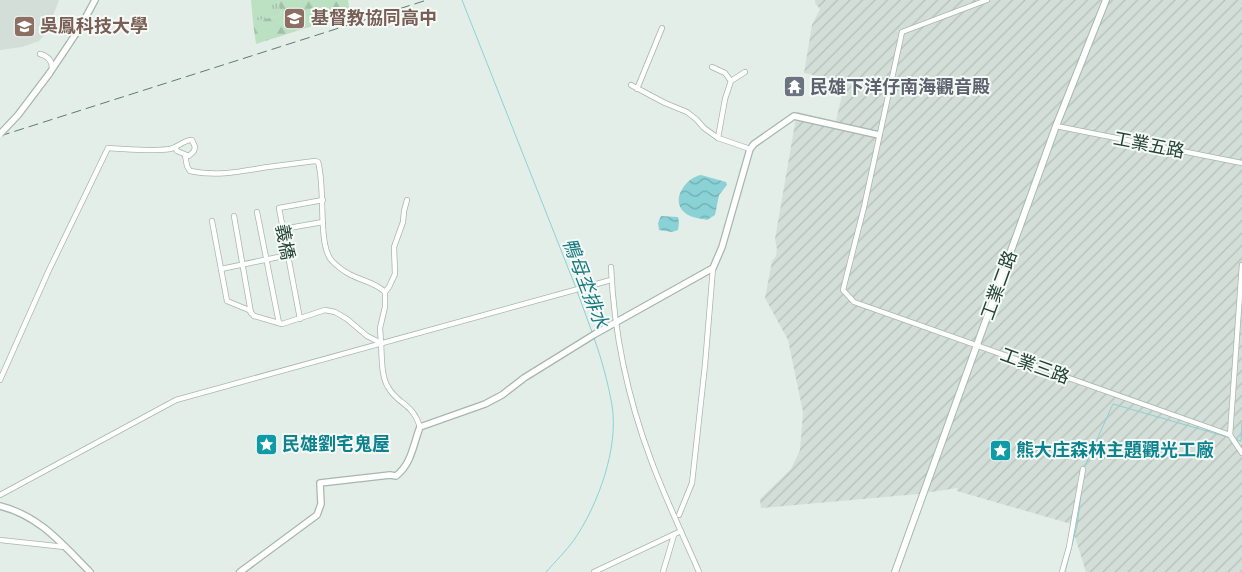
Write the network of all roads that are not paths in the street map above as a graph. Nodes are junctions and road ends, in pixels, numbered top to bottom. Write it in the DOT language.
graph roads {
  1 [pos="95,0"];
  2 [pos="987,0"];
  3 [pos="1106,0"];
  4 [pos="662,28"];
  5 [pos="40,54"];
  6 [pos="712,66"];
  7 [pos="51,71"];
  8 [pos="745,72"];
  9 [pos="731,81"];
  10 [pos="631,85"];
  11 [pos="637,89"];
  12 [pos="1056,126"];
  13 [pos="0,134"];
  14 [pos="879,135"];
  15 [pos="718,138"];
  16 [pos="175,148"];
  17 [pos="750,149"];
  18 [pos="185,156"];
  19 [pos="1242,164"];
  20 [pos="323,200"];
  21 [pos="407,200"];
  22 [pos="257,212"];
  23 [pos="234,216"];
  24 [pos="212,220"];
  25 [pos="323,222"];
  26 [pos="283,229"];
  27 [pos="288,255"];
  28 [pos="266,260"];
  29 [pos="243,264"];
  30 [pos="1242,266"];
  31 [pos="611,267"];
  32 [pos="713,268"];
  33 [pos="221,269"];
  34 [pos="611,280"];
  35 [pos="385,292"];
  36 [pos="252,314"];
  37 [pos="300,319"];
  38 [pos="616,322"];
  39 [pos="279,323"];
  40 [pos="381,344"];
  41 [pos="977,345"];
  42 [pos="0,380"];
  43 [pos="420,427"];
  44 [pos="1230,435"];
  45 [pos="1242,453"];
  46 [pos="1083,469"];
  47 [pos="0,495"];
  48 [pos="0,506"];
  49 [pos="679,515"];
  50 [pos="681,532"];
  51 [pos="674,535"];
  52 [pos="0,540"];
  53 [pos="65,547"];
  54 [pos="90,572"];
  55 [pos="240,572"];
  56 [pos="594,572"];
  57 [pos="663,572"];
  58 [pos="699,572"];
  59 [pos="895,572"];
  60 [pos="1062,572"];
  1 -- 7 [label="street"];
  2 -- 14 [label="street"];
  3 -- 12 [label="main road, 工業二路"];
  4 -- 11 [label="street"];
  5 -- 7 [label="street"];
  6 -- 9 [label="street"];
  7 -- 13 [label="street, bridge"];
  8 -- 9 [label="street"];
  9 -- 15 [label="street"];
  10 -- 11 [label="street"];
  11 -- 15 [label="street"];
  12 -- 19 [label="street, 工業五路"];
  12 -- 41 [label="main road, 工業二路"];
  14 -- 17 [label="street"];
  14 -- 41 [label="street, 工業三路"];
  15 -- 17 [label="street"];
  16 -- 18 [label="street"];
  16 -- 18 [label="street"];
  16 -- 42 [label="street"];
  17 -- 32 [label="street"];
  18 -- 20 [label="street"];
  20 -- 25 [label="street"];
  20 -- 26 [label="street, 義橋"];
  21 -- 35 [label="street"];
  22 -- 28 [label="street, 義橋"];
  23 -- 29 [label="street"];
  24 -- 33 [label="street"];
  25 -- 26 [label="street"];
  25 -- 35 [label="street"];
  26 -- 27 [label="street, 義橋"];
  27 -- 28 [label="street"];
  27 -- 37 [label="street, 義橋"];
  28 -- 29 [label="street"];
  28 -- 39 [label="street, 義橋"];
  29 -- 33 [label="street"];
  29 -- 36 [label="street"];
  30 -- 44 [label="street"];
  31 -- 34 [label="street"];
  32 -- 38 [label="street"];
  32 -- 49 [label="street"];
  33 -- 36 [label="street"];
  34 -- 38 [label="street"];
  34 -- 40 [label="street"];
  35 -- 40 [label="street"];
  36 -- 39 [label="street"];
  37 -- 39 [label="street"];
  37 -- 40 [label="street"];
  38 -- 43 [label="street"];
  38 -- 50 [label="street"];
  40 -- 43 [label="street"];
  40 -- 47 [label="street"];
  41 -- 44 [label="street, 工業三路"];
  41 -- 59 [label="main road, 工業二路"];
  43 -- 55 [label="street"];
  44 -- 45 [label="street"];
  46 -- 60 [label="street"];
  48 -- 53 [label="street"];
  50 -- 51 [label="street"];
  50 -- 58 [label="street"];
  51 -- 56 [label="street"];
  51 -- 57 [label="street"];
  52 -- 53 [label="street"];
  53 -- 54 [label="street"];
}
